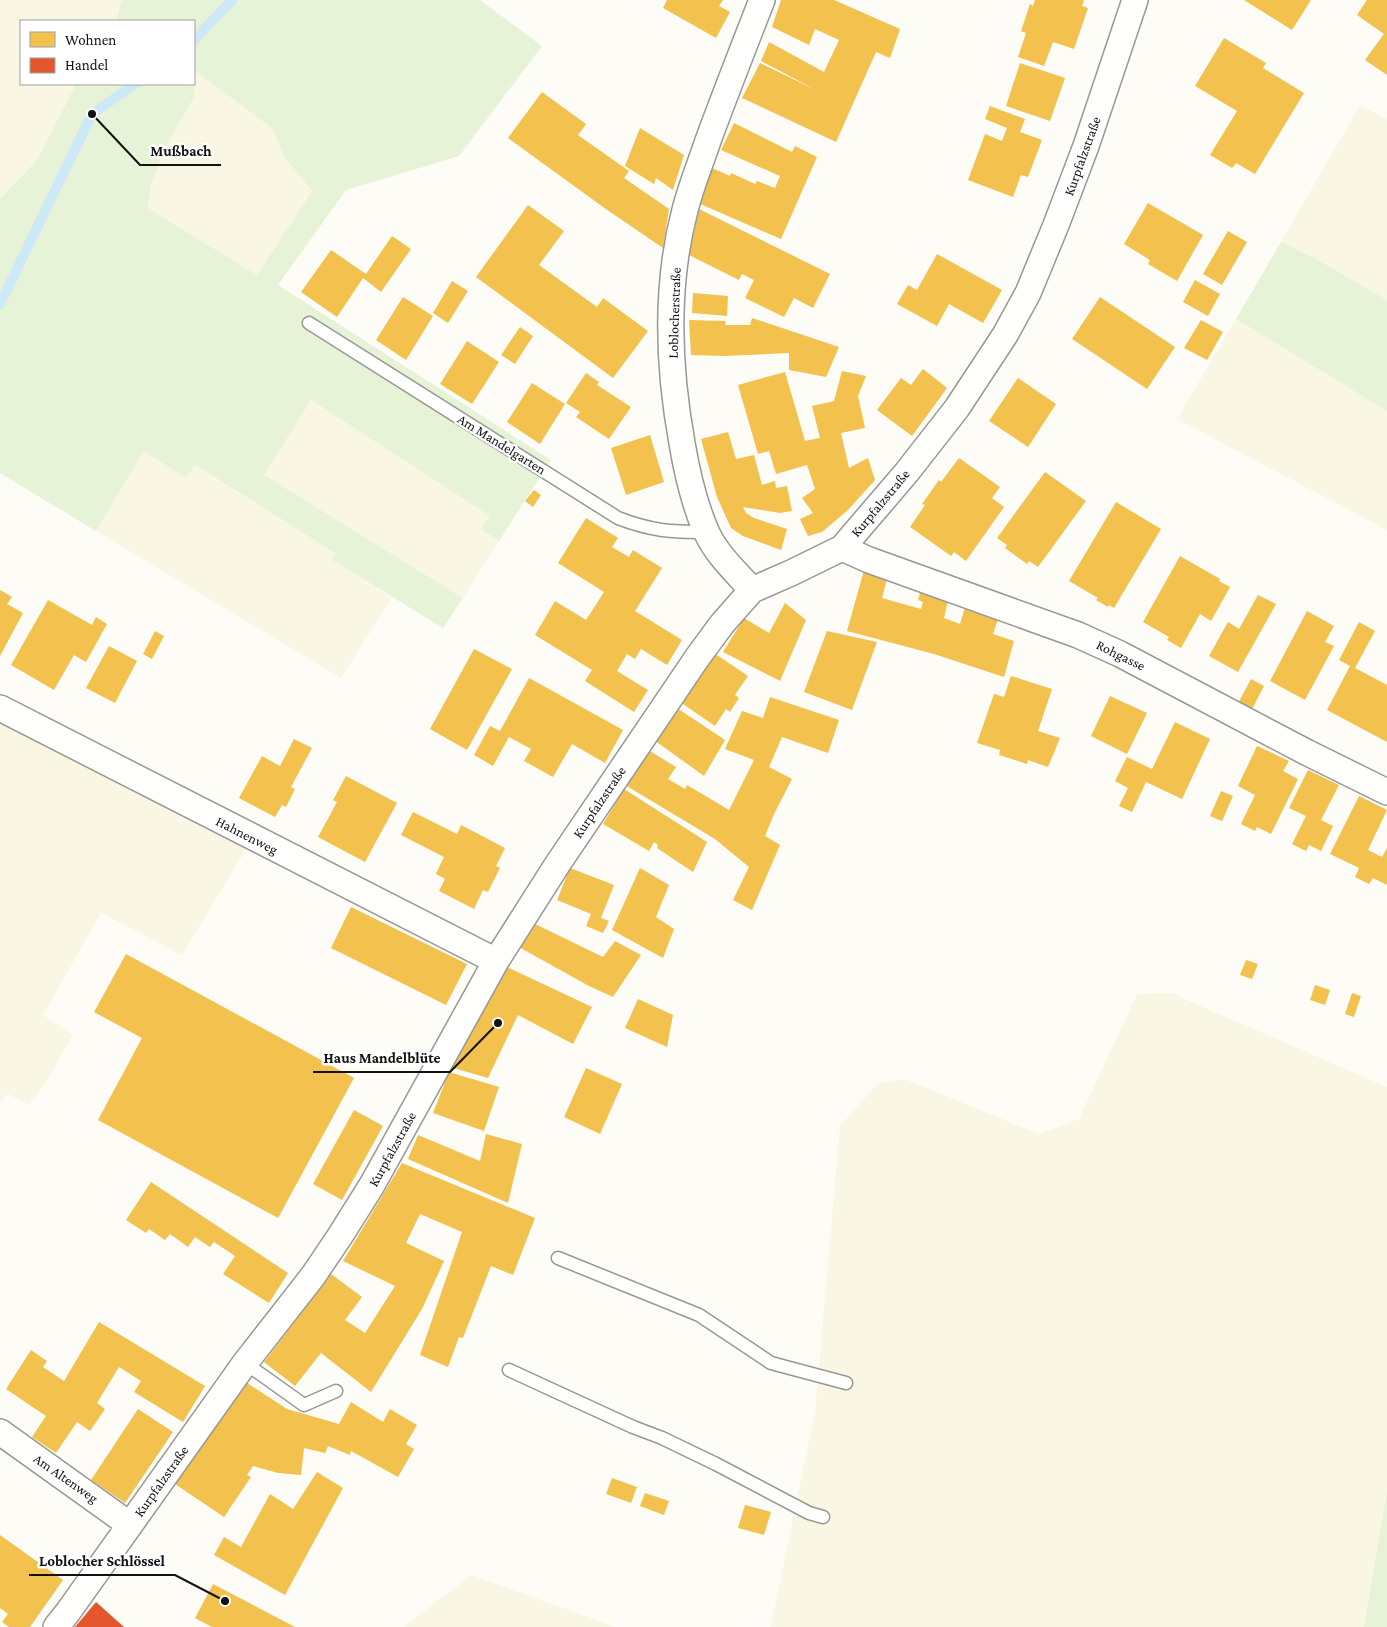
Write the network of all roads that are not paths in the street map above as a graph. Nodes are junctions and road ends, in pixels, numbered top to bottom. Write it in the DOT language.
graph roads {
  1 [pos="762,0"];
  2 [pos="1135,0"];
  3 [pos="308,323"];
  4 [pos="706,532"];
  5 [pos="842,548"];
  6 [pos="752,590"];
  7 [pos="0,708"];
  8 [pos="1387,792"];
  9 [pos="496,961"];
  10 [pos="558,1258"];
  11 [pos="245,1363"];
  12 [pos="509,1370"];
  13 [pos="846,1383"];
  14 [pos="336,1391"];
  15 [pos="0,1432"];
  16 [pos="823,1517"];
  17 [pos="130,1525"];
  18 [pos="56,1627"];
  1 -- 4 [label="street, Loblocherstraße"];
  2 -- 5 [label="street, Kurpfalzstraße"];
  3 -- 4 [label="lane, Am Mandelgarten"];
  4 -- 6 [label="street, Loblocherstraße"];
  5 -- 6 [label="street, Kurpfalzstraße"];
  5 -- 8 [label="street, Rohgasse"];
  6 -- 9 [label="street, Kurpfalzstraße"];
  7 -- 9 [label="street, Hahnenweg"];
  9 -- 11 [label="street, Kurpfalzstraße"];
  10 -- 13 [label="lane"];
  11 -- 14 [label="lane"];
  11 -- 17 [label="street, Kurpfalzstraße"];
  12 -- 16 [label="lane"];
  15 -- 17 [label="street, Am Altenweg"];
  17 -- 18 [label="street, Kurpfalzstraße"];
}
